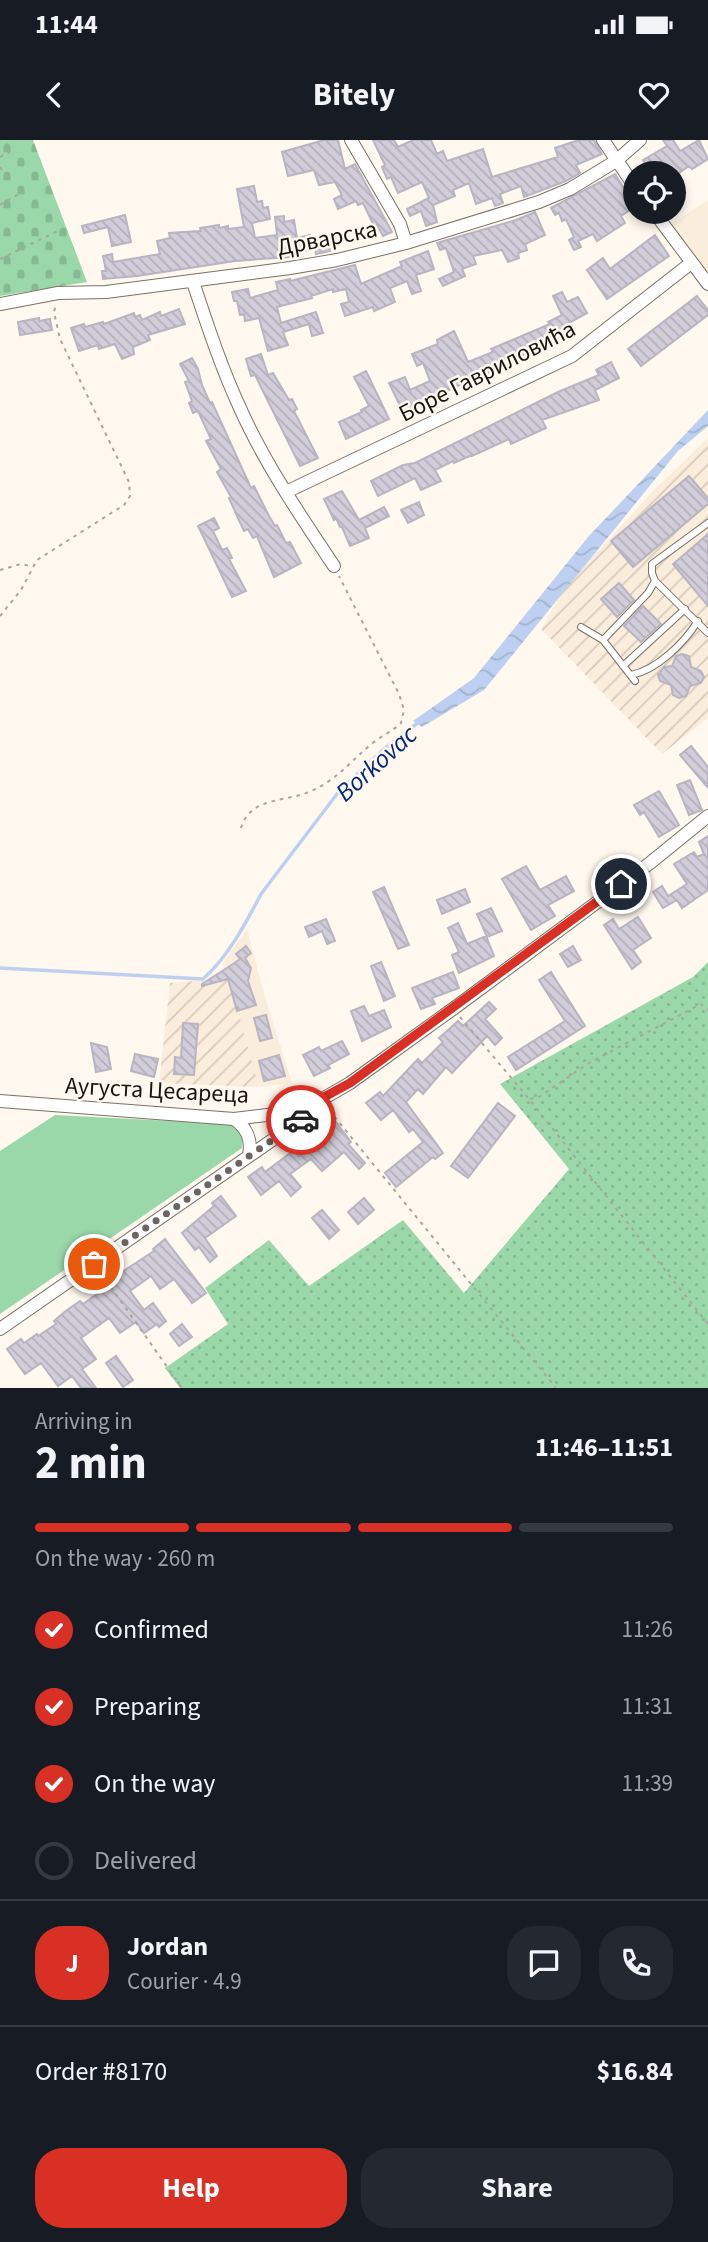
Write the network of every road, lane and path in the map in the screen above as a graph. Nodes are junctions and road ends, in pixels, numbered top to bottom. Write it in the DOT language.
graph roads {
  1 [pos="351,140"];
  2 [pos="603,140"];
  3 [pos="639,140"];
  4 [pos="10,152"];
  5 [pos="0,157"];
  6 [pos="616,161"];
  7 [pos="0,167"];
  8 [pos="623,171"];
  9 [pos="7,178"];
  10 [pos="24,191"];
  11 [pos="0,205"];
  12 [pos="663,224"];
  13 [pos="62,229"];
  14 [pos="406,243"];
  15 [pos="0,259"];
  16 [pos="691,263"];
  17 [pos="193,282"];
  18 [pos="708,284"];
  19 [pos="58,293"];
  20 [pos="0,304"];
  21 [pos="286,492"];
  22 [pos="708,523"];
  23 [pos="32,566"];
  24 [pos="334,566"];
  25 [pos="0,570"];
  26 [pos="655,581"];
  27 [pos="685,609"];
  28 [pos="0,616"];
  29 [pos="698,621"];
  30 [pos="582,627"];
  31 [pos="708,633"];
  32 [pos="603,640"];
  33 [pos="623,666"];
  34 [pos="708,816"];
  35 [pos="241,828"];
  36 [pos="457,1006"];
  37 [pos="708,1010"];
  38 [pos="529,1099"];
  39 [pos="0,1101"];
  40 [pos="315,1102"];
  41 [pos="234,1119"];
  42 [pos="249,1155"];
  43 [pos="94,1264"];
  44 [pos="708,1324"];
  45 [pos="0,1329"];
  46 [pos="181,1388"];
  47 [pos="556,1388"];
  1 -- 14 [label="street"];
  2 -- 6 [label="street"];
  3 -- 6 [label="street, Дрварска"];
  4 -- 5 [label="path"];
  6 -- 8 [label="street"];
  6 -- 14 [label="street, Дрварска"];
  7 -- 9 [label="path"];
  10 -- 11 [label="path"];
  12 -- 16 [label="street"];
  13 -- 15 [label="path"];
  14 -- 17 [label="street, Дрварска"];
  16 -- 18 [label="street"];
  16 -- 21 [label="street, Боре Гавриловића"];
  17 -- 19 [label="street, Дрварска"];
  17 -- 21 [label="street"];
  19 -- 20 [label="street, Дрварска"];
  19 -- 23 [label="path"];
  21 -- 24 [label="street"];
  22 -- 26 [label="lane"];
  23 -- 25 [label="path"];
  23 -- 28 [label="path"];
  24 -- 35 [label="path"];
  26 -- 27 [label="lane"];
  26 -- 32 [label="lane"];
  27 -- 29 [label="lane"];
  27 -- 33 [label="lane"];
  29 -- 31 [label="lane"];
  29 -- 33 [label="lane"];
  30 -- 32 [label="lane"];
  32 -- 33 [label="lane"];
  34 -- 36 [label="street, Аугуста Цесареца"];
  36 -- 38 [label="path"];
  36 -- 40 [label="street, Аугуста Цесареца"];
  37 -- 38 [label="path"];
  38 -- 44 [label="path"];
  39 -- 41 [label="street, Аугуста Цесареца"];
  40 -- 41 [label="street, Аугуста Цесареца"];
  40 -- 42 [label="street, Аугуста Цесареца"];
  40 -- 47 [label="path"];
  41 -- 42 [label="street"];
  42 -- 43 [label="street, Аугуста Цесареца"];
  43 -- 45 [label="street, Аугуста Цесареца"];
  43 -- 46 [label="path"];
}
